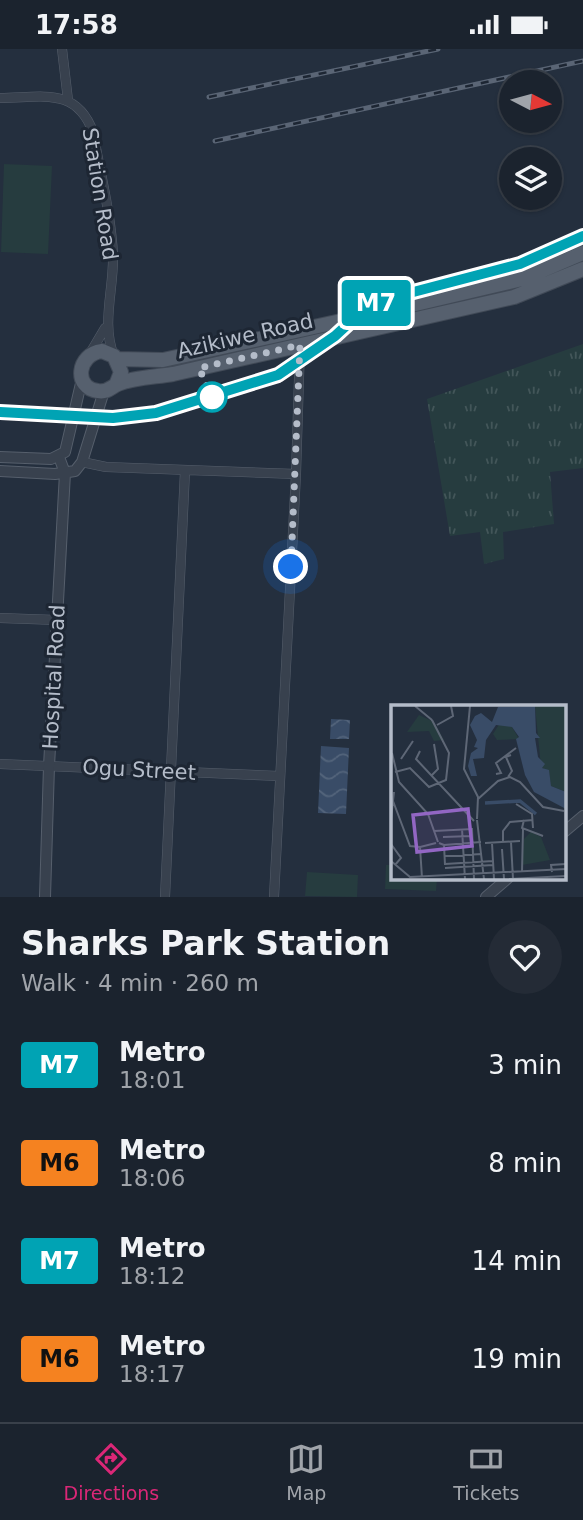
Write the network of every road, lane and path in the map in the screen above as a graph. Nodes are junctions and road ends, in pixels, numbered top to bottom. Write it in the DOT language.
graph roads {
  1 [pos="62,49"];
  2 [pos="0,98"];
  3 [pos="68,100"];
  4 [pos="583,253"];
  5 [pos="583,269"];
  6 [pos="107,324"];
  7 [pos="300,345"];
  8 [pos="88,356"];
  9 [pos="116,358"];
  10 [pos="82,379"];
  11 [pos="110,388"];
  12 [pos="0,457"];
  13 [pos="59,457"];
  14 [pos="82,462"];
  15 [pos="0,471"];
  16 [pos="185,471"];
  17 [pos="65,473"];
  18 [pos="296,474"];
  19 [pos="0,618"];
  20 [pos="57,620"];
  21 [pos="0,764"];
  22 [pos="49,766"];
  23 [pos="172,772"];
  24 [pos="279,776"];
  25 [pos="583,816"];
  26 [pos="566,830"];
  27 [pos="508,879"];
  28 [pos="45,897"];
  29 [pos="164,897"];
  30 [pos="274,897"];
  31 [pos="486,897"];
  1 -- 3 [label="street"];
  2 -- 3 [label="street"];
  3 -- 6 [label="street, Station Road"];
  4 -- 9 [label="main road, Azikiwe Road"];
  5 -- 7 [label="main road, Azikiwe Road"];
  6 -- 8 [label="street, Station Road"];
  6 -- 9 [label="street, Station Road"];
  7 -- 11 [label="main road, Azikiwe Road"];
  7 -- 18 [label="street"];
  8 -- 9 [label="main road"];
  8 -- 10 [label="main road"];
  9 -- 11 [label="main road"];
  10 -- 11 [label="main road"];
  10 -- 13 [label="street"];
  11 -- 14 [label="street"];
  12 -- 13 [label="street"];
  13 -- 17 [label="street, Hospital Road"];
  14 -- 16 [label="street"];
  14 -- 17 [label="street"];
  15 -- 17 [label="street"];
  16 -- 18 [label="street"];
  16 -- 23 [label="street"];
  17 -- 20 [label="street, Hospital Road"];
  18 -- 24 [label="street"];
  19 -- 20 [label="street"];
  20 -- 22 [label="street, Hospital Road"];
  21 -- 22 [label="street, Ogu Street"];
  22 -- 23 [label="street, Ogu Street"];
  22 -- 28 [label="street, Hospital Road"];
  23 -- 24 [label="street, Ogu Street"];
  23 -- 29 [label="street"];
  24 -- 30 [label="street"];
  25 -- 26 [label="street"];
  27 -- 31 [label="street"];
}
